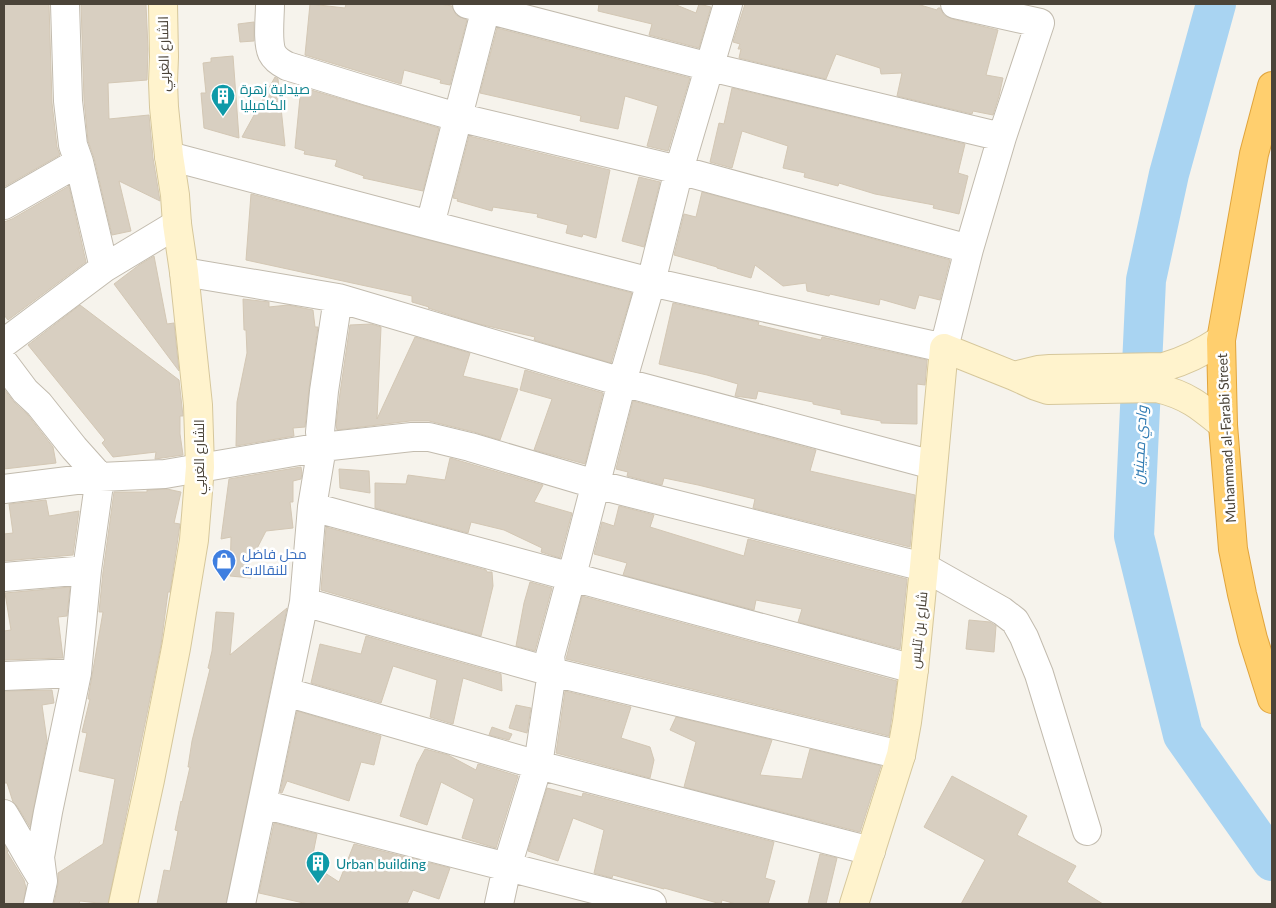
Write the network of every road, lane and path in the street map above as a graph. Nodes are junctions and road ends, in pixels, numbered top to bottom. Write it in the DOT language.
graph roads {
  1 [pos="65,4"];
  2 [pos="163,4"];
  3 [pos="270,4"];
  4 [pos="728,4"];
  5 [pos="955,4"];
  6 [pos="480,6"];
  7 [pos="1042,13"];
  8 [pos="710,68"];
  9 [pos="1272,86"];
  10 [pos="457,116"];
  11 [pos="1002,137"];
  12 [pos="169,156"];
  13 [pos="79,162"];
  14 [pos="679,170"];
  15 [pos="4,205"];
  16 [pos="177,224"];
  17 [pos="430,225"];
  18 [pos="969,249"];
  19 [pos="104,268"];
  20 [pos="184,272"];
  21 [pos="651,282"];
  22 [pos="338,298"];
  23 [pos="1221,340"];
  24 [pos="4,343"];
  25 [pos="944,348"];
  26 [pos="4,363"];
  27 [pos="1161,377"];
  28 [pos="622,382"];
  29 [pos="1223,426"];
  30 [pos="322,447"];
  31 [pos="933,465"];
  32 [pos="200,467"];
  33 [pos="100,477"];
  34 [pos="595,484"];
  35 [pos="4,489"];
  36 [pos="312,507"];
  37 [pos="924,568"];
  38 [pos="87,570"];
  39 [pos="4,577"];
  40 [pos="572,577"];
  41 [pos="304,602"];
  42 [pos="914,669"];
  43 [pos="552,672"];
  44 [pos="78,673"];
  45 [pos="4,676"];
  46 [pos="286,692"];
  47 [pos="1272,699"];
  48 [pos="901,755"];
  49 [pos="538,765"];
  50 [pos="262,804"];
  51 [pos="4,814"];
  52 [pos="1086,831"];
  53 [pos="871,851"];
  54 [pos="507,867"];
  55 [pos="41,893"];
  56 [pos="123,904"];
  57 [pos="244,904"];
  58 [pos="499,904"];
  59 [pos="652,904"];
  60 [pos="854,904"];
  1 -- 13 [label="street"];
  2 -- 12 [label="street, الشارع الغربي"];
  3 -- 10 [label="street"];
  4 -- 8 [label="street"];
  5 -- 7 [label="street"];
  6 -- 8 [label="street"];
  6 -- 10 [label="street"];
  7 -- 11 [label="street"];
  8 -- 11 [label="street"];
  8 -- 14 [label="street"];
  9 -- 23 [label="highway, Muhammad al-Farabi Street"];
  10 -- 14 [label="street"];
  10 -- 17 [label="street"];
  11 -- 18 [label="street"];
  12 -- 16 [label="street, الشارع الغربي"];
  12 -- 17 [label="street"];
  13 -- 15 [label="street"];
  13 -- 19 [label="street"];
  14 -- 18 [label="street"];
  14 -- 21 [label="street"];
  16 -- 19 [label="street"];
  16 -- 20 [label="street, الشارع الغربي"];
  17 -- 21 [label="street"];
  18 -- 25 [label="street"];
  19 -- 24 [label="street"];
  20 -- 22 [label="street"];
  20 -- 32 [label="street, الشارع الغربي"];
  21 -- 25 [label="street"];
  21 -- 28 [label="street"];
  22 -- 28 [label="street"];
  22 -- 30 [label="street"];
  23 -- 27 [label="street"];
  23 -- 29 [label="highway, Muhammad al-Farabi Street"];
  25 -- 27 [label="street"];
  25 -- 31 [label="street, شارع بن تليس"];
  26 -- 33 [label="street"];
  27 -- 29 [label="street"];
  28 -- 31 [label="street"];
  28 -- 34 [label="street"];
  29 -- 47 [label="highway, Muhammad al-Farabi Street"];
  30 -- 32 [label="street"];
  30 -- 34 [label="street"];
  30 -- 36 [label="street"];
  31 -- 37 [label="street, شارع بن تليس"];
  32 -- 33 [label="street"];
  32 -- 56 [label="street, الشارع الغربي"];
  33 -- 35 [label="street"];
  33 -- 38 [label="street"];
  34 -- 37 [label="street"];
  34 -- 40 [label="street"];
  36 -- 40 [label="street"];
  36 -- 41 [label="street"];
  37 -- 42 [label="street, شارع بن تليس"];
  37 -- 52 [label="street"];
  38 -- 39 [label="street"];
  38 -- 44 [label="street"];
  40 -- 42 [label="street"];
  40 -- 43 [label="street"];
  41 -- 43 [label="street"];
  41 -- 46 [label="street"];
  42 -- 48 [label="street, شارع بن تليس"];
  43 -- 48 [label="street"];
  43 -- 49 [label="street"];
  44 -- 45 [label="street"];
  44 -- 55 [label="street"];
  46 -- 49 [label="street"];
  46 -- 50 [label="street"];
  48 -- 53 [label="street, شارع بن تليس"];
  49 -- 53 [label="street"];
  49 -- 54 [label="street"];
  50 -- 54 [label="street"];
  50 -- 57 [label="street"];
  51 -- 55 [label="street"];
  53 -- 60 [label="street, شارع بن تليس"];
  54 -- 58 [label="street"];
  54 -- 59 [label="street"];
}
